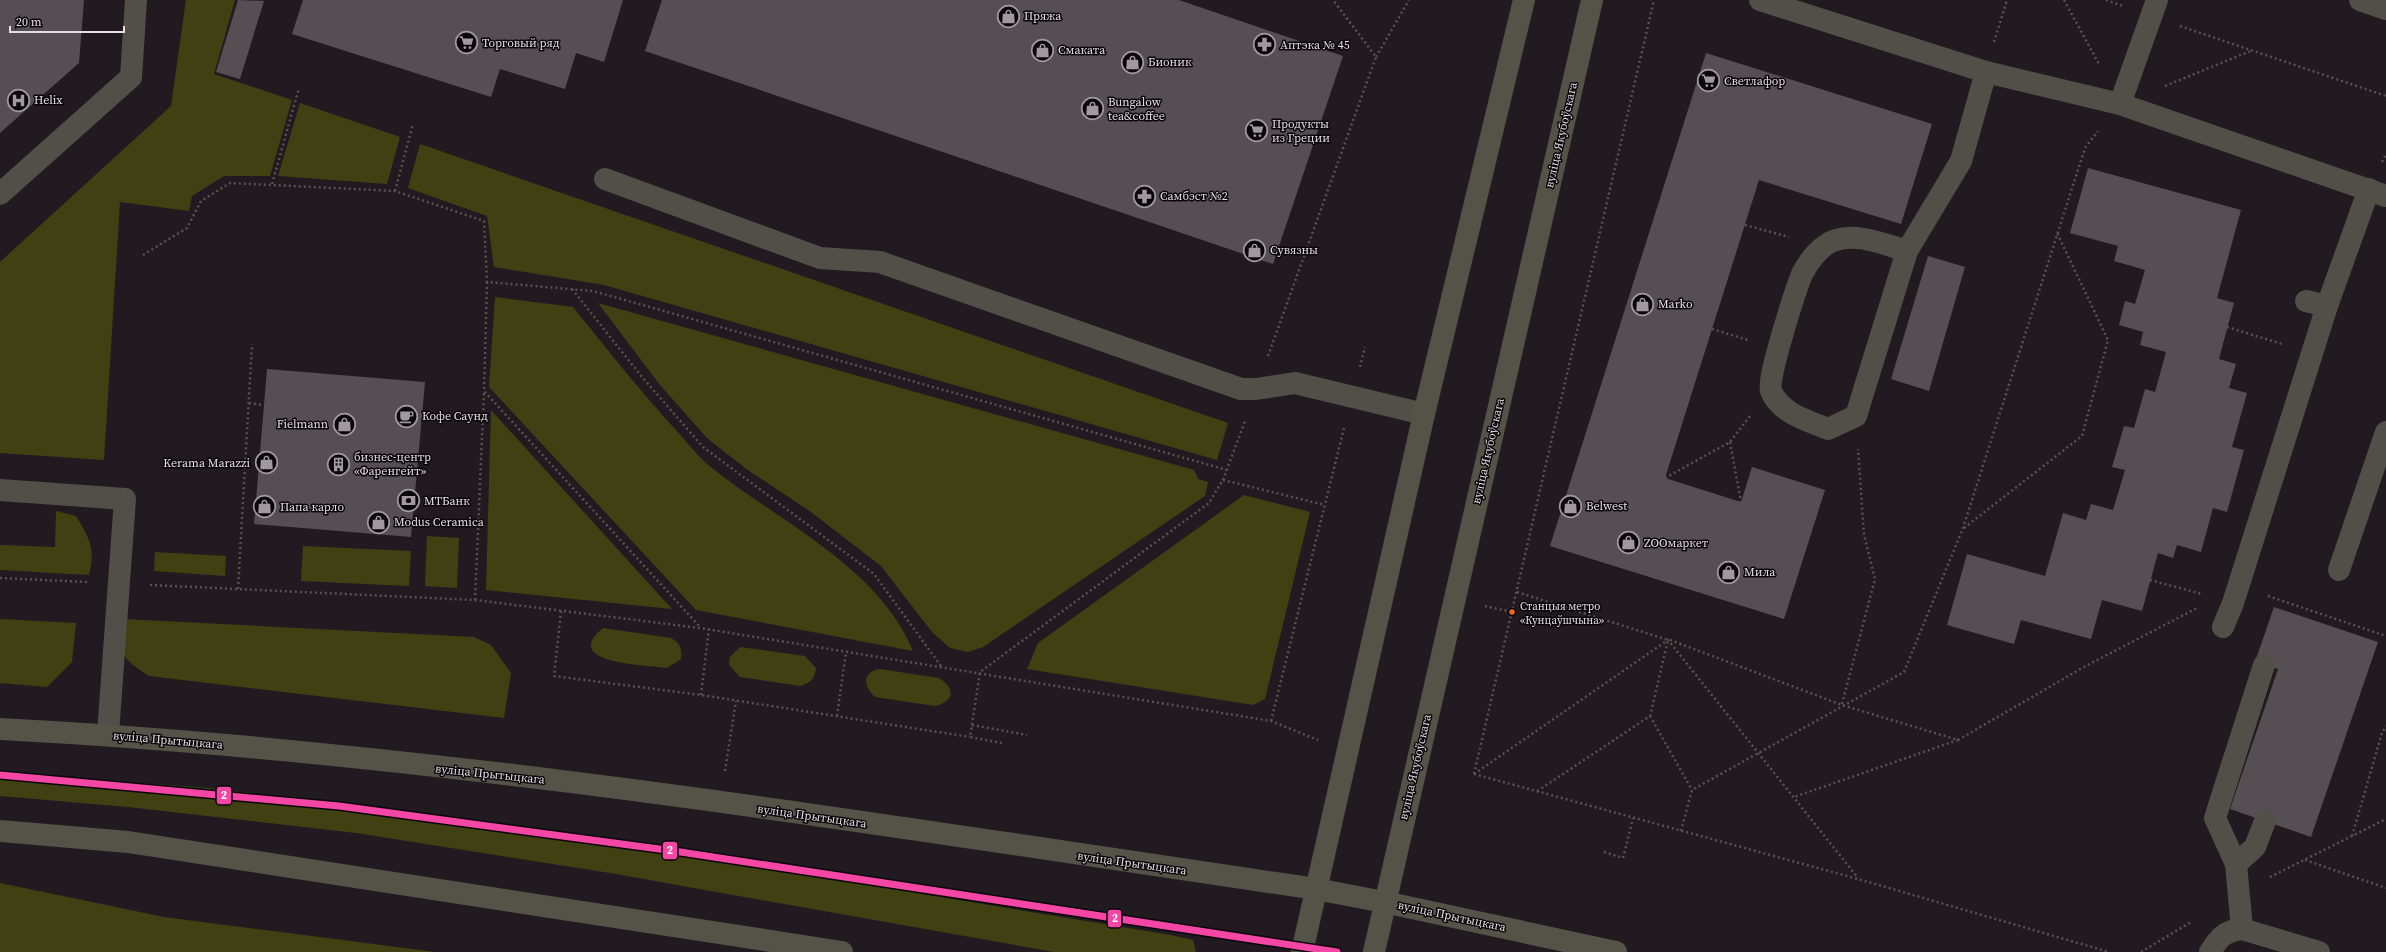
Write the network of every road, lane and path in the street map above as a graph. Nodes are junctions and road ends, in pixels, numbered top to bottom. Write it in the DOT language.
graph roads {
  1 [pos="136,0"];
  2 [pos="1333,0"];
  3 [pos="1410,0"];
  4 [pos="1524,0"];
  5 [pos="1592,0"];
  6 [pos="1654,0"];
  7 [pos="1760,0"];
  8 [pos="2007,0"];
  9 [pos="2064,0"];
  10 [pos="2106,0"];
  11 [pos="2360,0"];
  12 [pos="2154,8"];
  13 [pos="2386,9"];
  14 [pos="2253,50"];
  15 [pos="1376,56"];
  16 [pos="1986,72"];
  17 [pos="299,88"];
  18 [pos="2386,96"];
  19 [pos="2120,104"];
  20 [pos="413,124"];
  21 [pos="605,179"];
  22 [pos="272,184"];
  23 [pos="395,191"];
  24 [pos="2378,193"];
  25 [pos="0,194"];
  26 [pos="1745,225"];
  27 [pos="2057,233"];
  28 [pos="1824,247"];
  29 [pos="1907,251"];
  30 [pos="143,255"];
  31 [pos="487,282"];
  32 [pos="572,288"];
  33 [pos="2306,301"];
  34 [pos="2327,306"];
  35 [pos="2227,327"];
  36 [pos="1712,329"];
  37 [pos="252,344"];
  38 [pos="2284,345"];
  39 [pos="1779,349"];
  40 [pos="1256,389"];
  41 [pos="1770,390"];
  42 [pos="484,391"];
  43 [pos="249,403"];
  44 [pos="263,405"];
  45 [pos="1424,414"];
  46 [pos="1856,416"];
  47 [pos="2386,432"];
  48 [pos="1730,442"];
  49 [pos="1227,470"];
  50 [pos="1665,478"];
  51 [pos="1223,480"];
  52 [pos="0,490"];
  53 [pos="1741,502"];
  54 [pos="1963,528"];
  55 [pos="2339,570"];
  56 [pos="0,578"];
  57 [pos="2150,580"];
  58 [pos="118,584"];
  59 [pos="238,589"];
  60 [pos="1517,592"];
  61 [pos="475,600"];
  62 [pos="2224,600"];
  63 [pos="561,610"];
  64 [pos="2223,627"];
  65 [pos="700,628"];
  66 [pos="709,629"];
  67 [pos="2386,636"];
  68 [pos="1668,640"];
  69 [pos="846,652"];
  70 [pos="2264,665"];
  71 [pos="941,666"];
  72 [pos="980,672"];
  73 [pos="701,695"];
  74 [pos="736,701"];
  75 [pos="1842,705"];
  76 [pos="837,716"];
  77 [pos="1650,716"];
  78 [pos="1272,721"];
  79 [pos="972,725"];
  80 [pos="2386,726"];
  81 [pos="0,729"];
  82 [pos="108,734"];
  83 [pos="1027,735"];
  84 [pos="970,737"];
  85 [pos="1958,740"];
  86 [pos="1318,741"];
  87 [pos="1002,743"];
  88 [pos="1757,754"];
  89 [pos="1474,774"];
  90 [pos="1692,790"];
  91 [pos="1536,792"];
  92 [pos="1794,797"];
  93 [pos="720,803"];
  94 [pos="1633,818"];
  95 [pos="2386,819"];
  96 [pos="2265,821"];
  97 [pos="0,831"];
  98 [pos="1681,831"];
  99 [pos="2351,836"];
  100 [pos="1604,852"];
  101 [pos="2305,860"];
  102 [pos="2236,864"];
  103 [pos="1858,878"];
  104 [pos="2386,888"];
  105 [pos="1316,889"];
  106 [pos="2239,893"];
  107 [pos="1384,902"];
  108 [pos="2242,929"];
  109 [pos="817,950"];
  110 [pos="842,952"];
  111 [pos="1302,952"];
  112 [pos="1374,952"];
  113 [pos="1616,952"];
  114 [pos="2109,952"];
  115 [pos="2210,952"];
  116 [pos="2319,952"];
  1 -- 25 [label="street"];
  2 -- 15 [label="path"];
  3 -- 15 [label="path"];
  4 -- 45 [label="main road"];
  5 -- 107 [label="main road, вуліца Якубоўскага"];
  6 -- 60 [label="path"];
  7 -- 16 [label="street"];
  8 -- 16 [label="path"];
  9 -- 19 [label="path"];
  10 -- 12 [label="path"];
  11 -- 13 [label="street"];
  12 -- 14 [label="path"];
  12 -- 19 [label="street"];
  14 -- 18 [label="path"];
  14 -- 19 [label="path"];
  15 -- 40 [label="path"];
  16 -- 19 [label="street"];
  16 -- 29 [label="street"];
  17 -- 22 [label="path"];
  19 -- 24 [label="street"];
  19 -- 27 [label="path"];
  20 -- 23 [label="path"];
  21 -- 40 [label="street"];
  22 -- 23 [label="path"];
  22 -- 30 [label="path"];
  23 -- 31 [label="path"];
  24 -- 34 [label="street"];
  26 -- 28 [label="path"];
  27 -- 54 [label="path"];
  27 -- 54 [label="path"];
  28 -- 29 [label="street"];
  28 -- 39 [label="street"];
  29 -- 46 [label="street"];
  31 -- 32 [label="path"];
  31 -- 42 [label="path"];
  32 -- 49 [label="path"];
  32 -- 71 [label="path"];
  33 -- 34 [label="street"];
  34 -- 62 [label="street"];
  35 -- 38 [label="path"];
  36 -- 39 [label="path"];
  37 -- 43 [label="path"];
  39 -- 41 [label="street"];
  40 -- 45 [label="street"];
  40 -- 49 [label="path"];
  41 -- 46 [label="street"];
  41 -- 48 [label="path"];
  42 -- 61 [label="path"];
  42 -- 65 [label="path"];
  43 -- 44 [label="path"];
  43 -- 59 [label="path"];
  45 -- 105 [label="main road"];
  46 -- 75 [label="path"];
  47 -- 55 [label="street"];
  48 -- 50 [label="path"];
  48 -- 53 [label="path"];
  49 -- 51 [label="path"];
  51 -- 72 [label="path"];
  51 -- 78 [label="path"];
  52 -- 58 [label="street"];
  54 -- 75 [label="path"];
  56 -- 58 [label="path"];
  57 -- 62 [label="path"];
  58 -- 59 [label="path"];
  58 -- 82 [label="street"];
  59 -- 61 [label="path"];
  60 -- 68 [label="path"];
  60 -- 89 [label="path"];
  61 -- 63 [label="path"];
  62 -- 64 [label="street"];
  62 -- 67 [label="path"];
  62 -- 85 [label="path"];
  63 -- 65 [label="path"];
  63 -- 73 [label="path"];
  65 -- 66 [label="path"];
  66 -- 69 [label="path"];
  66 -- 73 [label="path"];
  68 -- 75 [label="path"];
  68 -- 77 [label="path"];
  68 -- 88 [label="path"];
  68 -- 89 [label="path"];
  69 -- 71 [label="path"];
  69 -- 76 [label="path"];
  70 -- 102 [label="street"];
  71 -- 72 [label="path"];
  72 -- 78 [label="path"];
  72 -- 79 [label="path"];
  73 -- 74 [label="path"];
  74 -- 76 [label="path"];
  74 -- 93 [label="path"];
  75 -- 85 [label="path"];
  75 -- 88 [label="path"];
  76 -- 84 [label="path"];
  77 -- 90 [label="path"];
  77 -- 91 [label="path"];
  78 -- 86 [label="path"];
  79 -- 83 [label="path"];
  79 -- 84 [label="path"];
  80 -- 99 [label="path"];
  81 -- 82 [label="main road, вуліца Прытыцкага"];
  82 -- 93 [label="main road, вуліца Прытыцкага"];
  84 -- 87 [label="path"];
  85 -- 92 [label="path"];
  88 -- 90 [label="path"];
  88 -- 92 [label="path"];
  89 -- 91 [label="path"];
  90 -- 98 [label="path"];
  91 -- 94 [label="path"];
  92 -- 103 [label="path"];
  93 -- 105 [label="main road, вуліца Прытыцкага"];
  94 -- 98 [label="path"];
  94 -- 100 [label="path"];
  95 -- 99 [label="path"];
  96 -- 102 [label="street"];
  97 -- 109 [label="main road"];
  98 -- 103 [label="path"];
  99 -- 101 [label="path"];
  101 -- 104 [label="path"];
  101 -- 106 [label="path"];
  102 -- 106 [label="street"];
  103 -- 114 [label="path"];
  105 -- 107 [label="main road, вуліца Прытыцкага"];
  105 -- 111 [label="main road"];
  106 -- 108 [label="street"];
  107 -- 112 [label="main road, вуліца Якубоўскага"];
  107 -- 113 [label="main road, вуліца Прытыцкага"];
  108 -- 115 [label="street"];
  108 -- 116 [label="street"];
  109 -- 110 [label="main road"];
}
